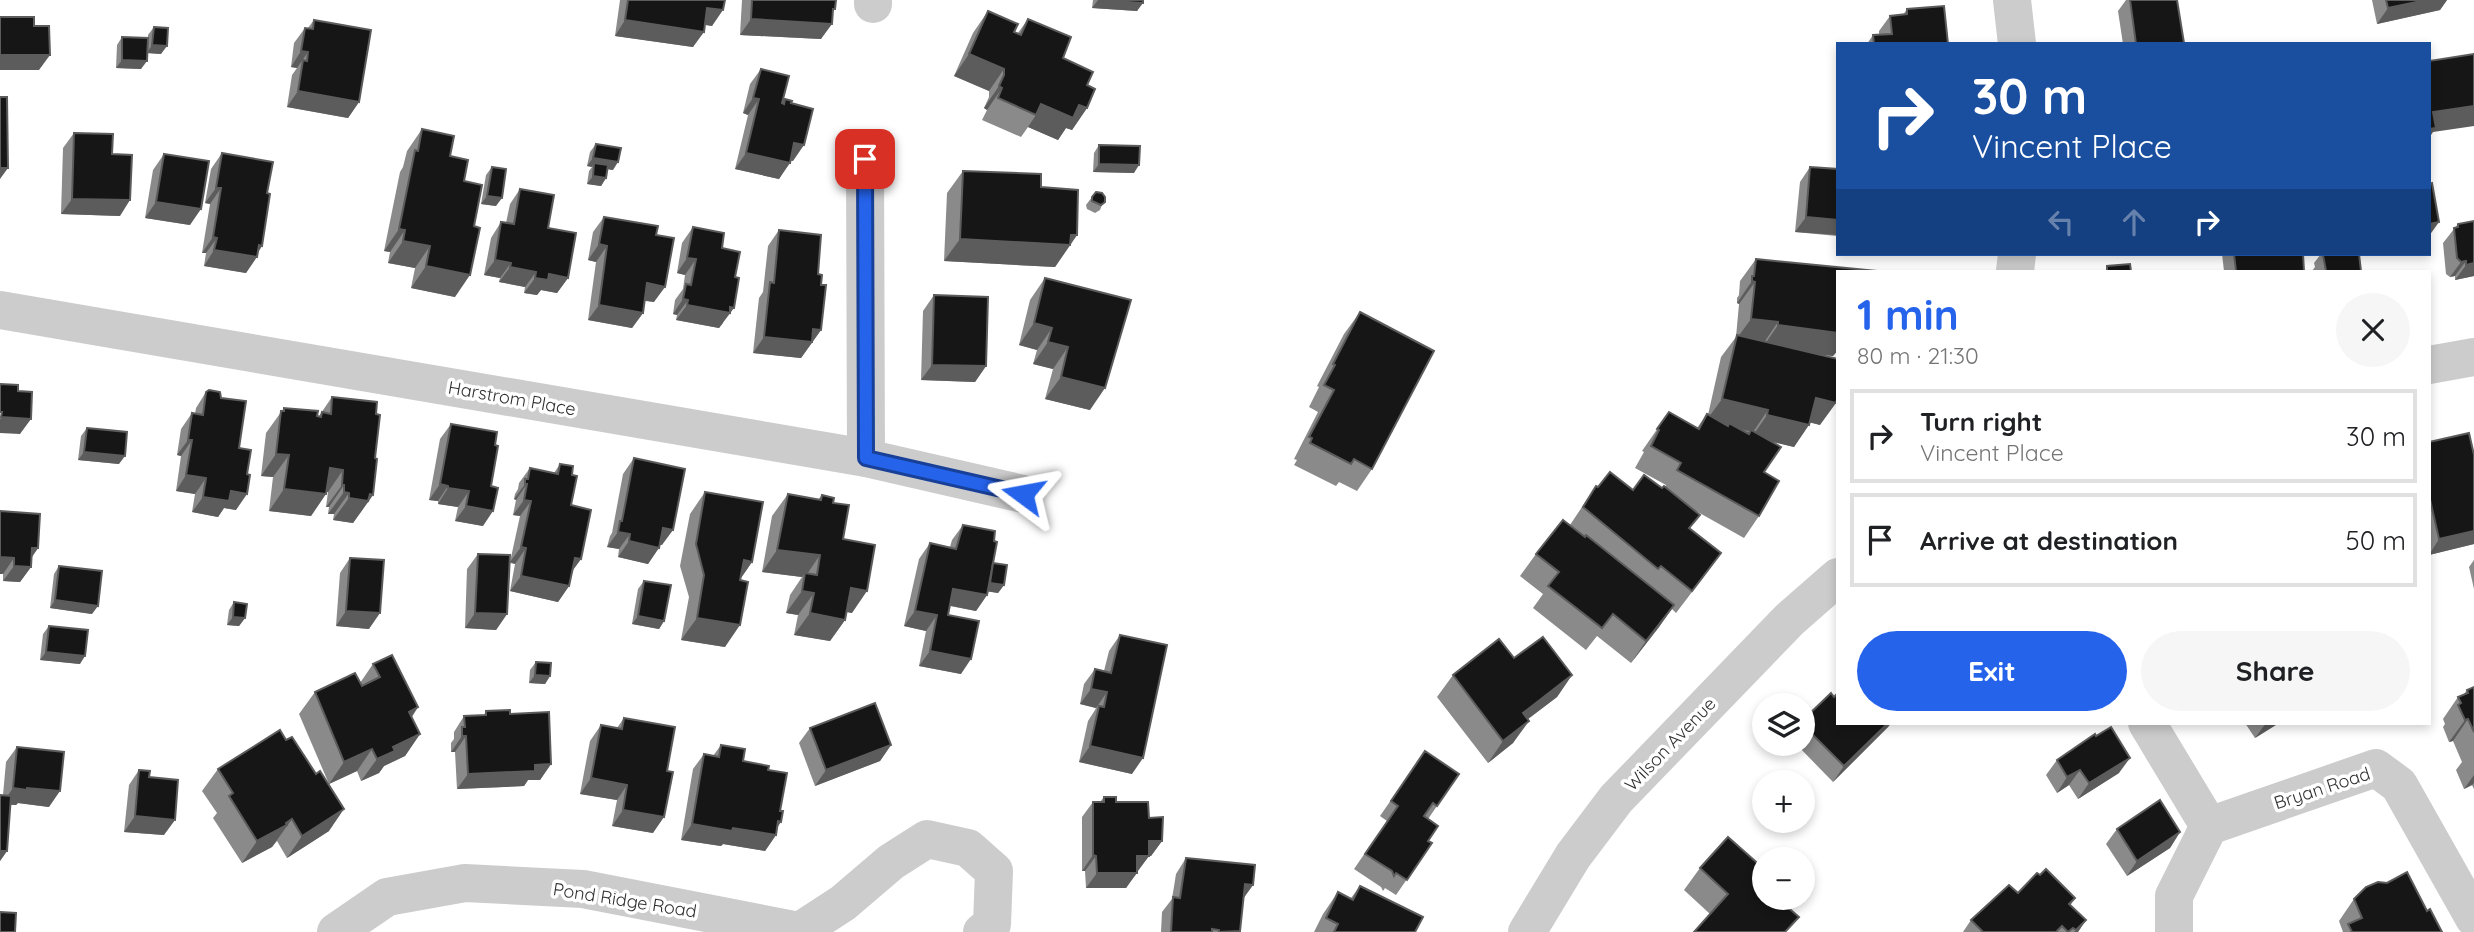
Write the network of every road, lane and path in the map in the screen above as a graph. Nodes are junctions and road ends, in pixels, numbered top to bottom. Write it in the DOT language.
graph roads {
  1 [pos="2012,0"];
  2 [pos="2017,42"];
  3 [pos="865,159"];
  4 [pos="0,310"];
  5 [pos="2474,357"];
  6 [pos="2431,365"];
  7 [pos="866,458"];
  8 [pos="1023,494"];
  9 [pos="1836,579"];
  10 [pos="2148,725"];
  11 [pos="2209,826"];
  12 [pos="2474,918"];
  13 [pos="335,932"];
  14 [pos="802,932"];
  15 [pos="982,932"];
  16 [pos="1527,932"];
  17 [pos="2174,932"];
  1 -- 2 [label="street"];
  3 -- 7 [label="street"];
  4 -- 7 [label="street, Harstrom Place"];
  5 -- 6 [label="street"];
  7 -- 8 [label="street, Harstrom Place"];
  9 -- 16 [label="street, Wilson Avenue"];
  10 -- 11 [label="street"];
  11 -- 12 [label="street, Bryan Road"];
  11 -- 17 [label="street"];
  13 -- 14 [label="street, Pond Ridge Road"];
  14 -- 15 [label="street, Pond Ridge Road"];
}
